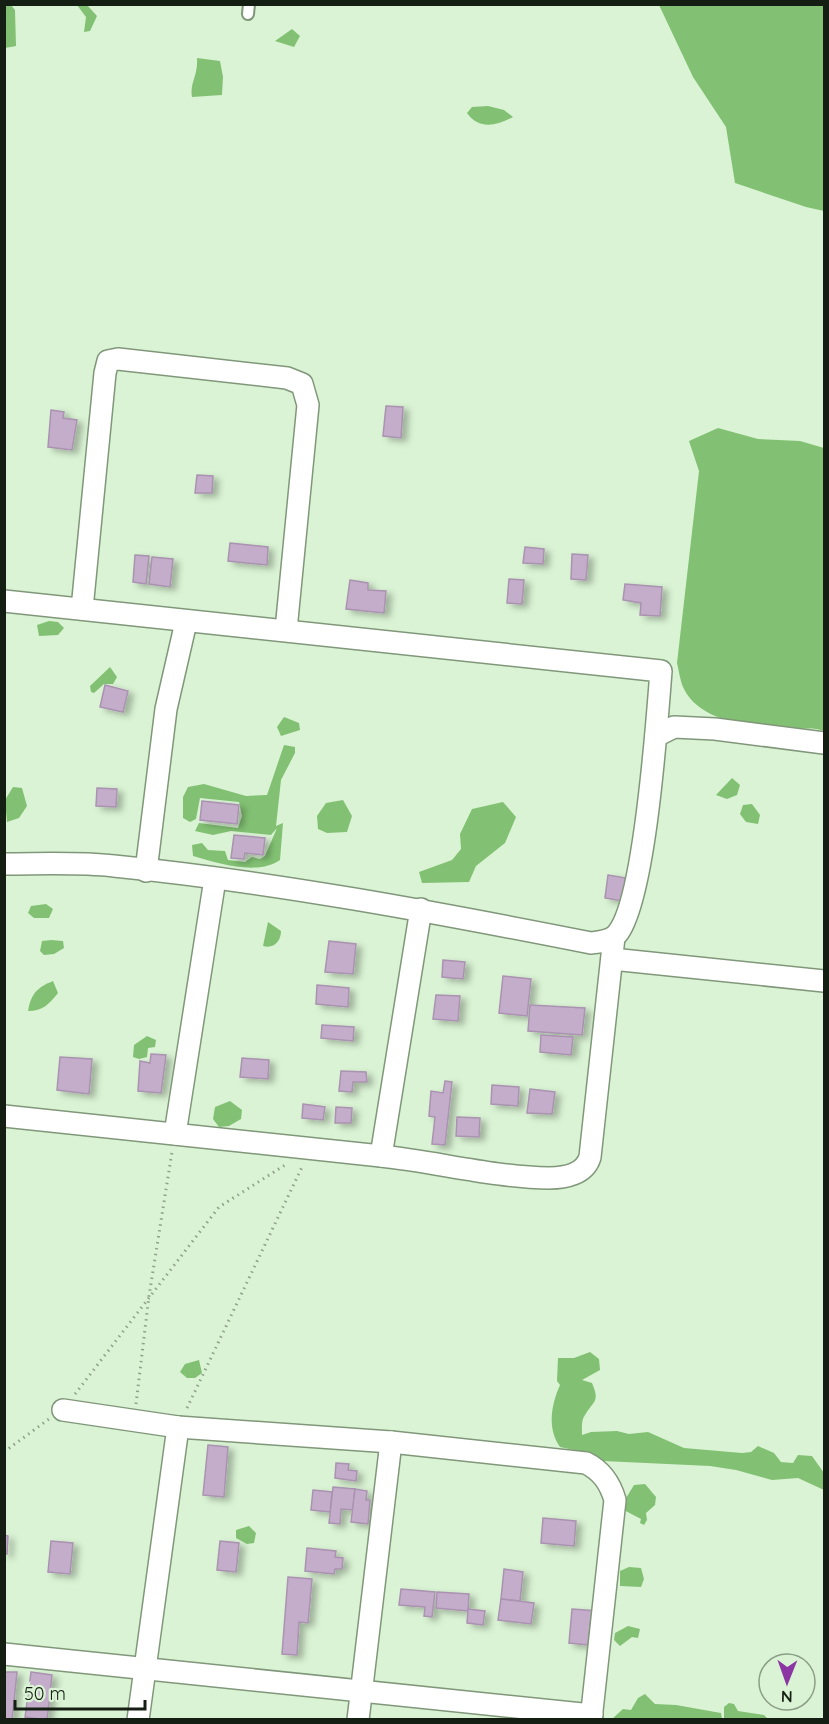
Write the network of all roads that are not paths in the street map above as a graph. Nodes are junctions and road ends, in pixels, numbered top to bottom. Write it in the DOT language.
graph roads {
  1 [pos="4,602"];
  2 [pos="82,609"];
  3 [pos="186,622"];
  4 [pos="286,630"];
  5 [pos="656,736"];
  6 [pos="825,743"];
  7 [pos="4,864"];
  8 [pos="146,871"];
  9 [pos="215,879"];
  10 [pos="421,909"];
  11 [pos="614,937"];
  12 [pos="612,959"];
  13 [pos="825,981"];
  14 [pos="4,1116"];
  15 [pos="175,1134"];
  16 [pos="381,1156"];
  17 [pos="63,1410"];
  18 [pos="178,1427"];
  19 [pos="391,1442"];
  20 [pos="4,1654"];
  21 [pos="144,1670"];
  22 [pos="361,1690"];
  23 [pos="592,1717"];
  24 [pos="138,1719"];
  25 [pos="358,1719"];
  1 -- 2 [label="street"];
  2 -- 3 [label="street"];
  2 -- 4 [label="street"];
  3 -- 4 [label="street"];
  3 -- 8 [label="street"];
  4 -- 5 [label="street"];
  5 -- 6 [label="street"];
  5 -- 11 [label="street"];
  7 -- 8 [label="street"];
  8 -- 9 [label="street"];
  9 -- 10 [label="street"];
  9 -- 15 [label="street"];
  10 -- 11 [label="street"];
  10 -- 16 [label="street"];
  11 -- 12 [label="street"];
  12 -- 13 [label="street"];
  12 -- 16 [label="street"];
  14 -- 15 [label="street"];
  15 -- 16 [label="street"];
  17 -- 18 [label="street"];
  18 -- 19 [label="street"];
  18 -- 21 [label="street"];
  19 -- 22 [label="street"];
  19 -- 23 [label="street"];
  20 -- 21 [label="street"];
  21 -- 22 [label="street"];
  21 -- 24 [label="street"];
  22 -- 23 [label="street"];
  22 -- 25 [label="street"];
}
